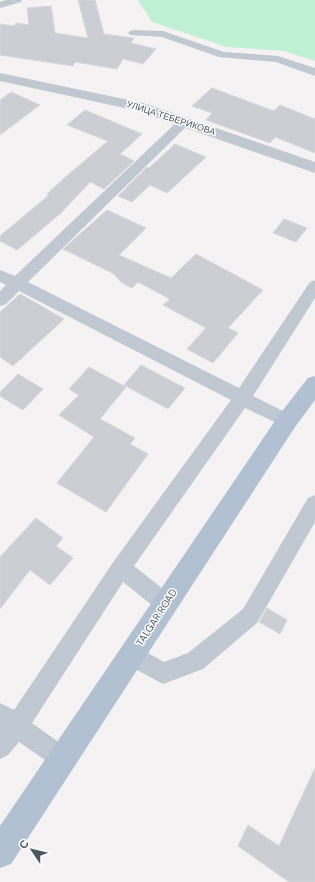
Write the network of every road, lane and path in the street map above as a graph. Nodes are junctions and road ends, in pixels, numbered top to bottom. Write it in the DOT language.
graph roads {
  1 [pos="17,0"];
  2 [pos="0,5"];
  3 [pos="134,33"];
  4 [pos="315,72"];
  5 [pos="0,77"];
  6 [pos="184,122"];
  7 [pos="315,168"];
  8 [pos="0,275"];
  9 [pos="17,284"];
  10 [pos="315,286"];
  11 [pos="0,300"];
  12 [pos="315,384"];
  13 [pos="242,398"];
  14 [pos="288,421"];
  15 [pos="315,504"];
  16 [pos="121,568"];
  17 [pos="165,603"];
  18 [pos="132,655"];
  19 [pos="8,720"];
  20 [pos="0,747"];
  21 [pos="63,759"];
  22 [pos="0,853"];
  1 -- 2 [label="street"];
  3 -- 4 [label="street"];
  5 -- 6 [label="street, УЛИЦА ТЕБЕРИКОВА"];
  6 -- 7 [label="street, УЛИЦА ТЕБЕРИКОВА"];
  6 -- 9 [label="street"];
  8 -- 9 [label="street"];
  9 -- 11 [label="street"];
  9 -- 13 [label="street"];
  10 -- 13 [label="street"];
  12 -- 14 [label="main road, TALGAR ROAD"];
  13 -- 14 [label="street"];
  13 -- 16 [label="street"];
  14 -- 17 [label="main road, TALGAR ROAD"];
  15 -- 18 [label="street"];
  16 -- 17 [label="street"];
  16 -- 19 [label="street"];
  17 -- 18 [label="main road, TALGAR ROAD"];
  18 -- 21 [label="main road, TALGAR ROAD"];
  19 -- 20 [label="street"];
  19 -- 21 [label="street"];
  21 -- 22 [label="main road, TALGAR ROAD"];
}
